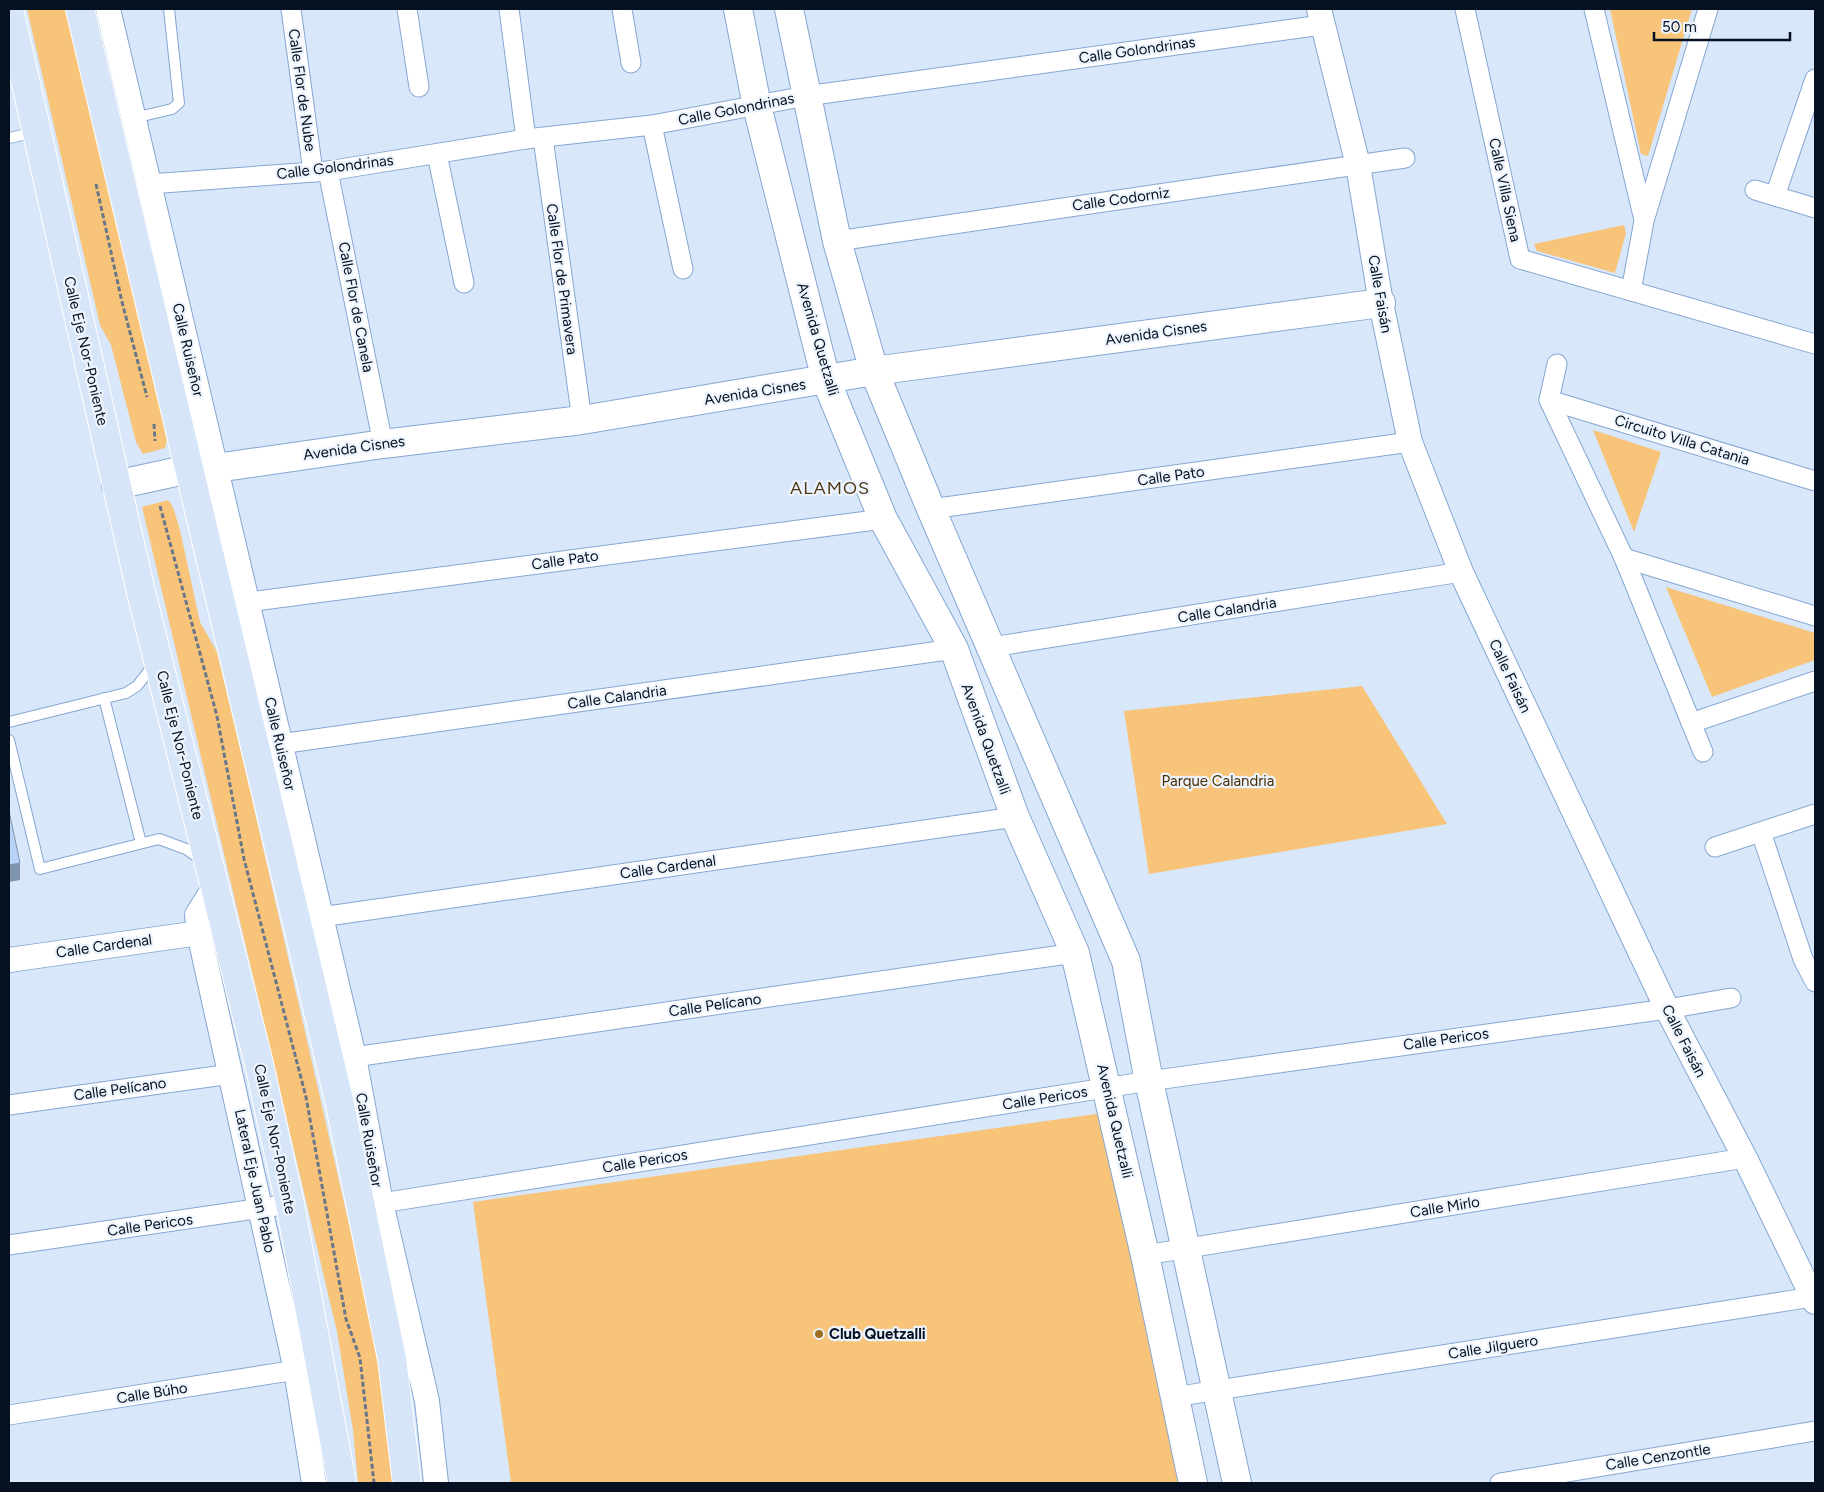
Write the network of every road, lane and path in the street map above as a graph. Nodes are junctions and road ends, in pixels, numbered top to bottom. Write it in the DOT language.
graph roads {
  1 [pos="9,9"];
  2 [pos="80,9"];
  3 [pos="108,9"];
  4 [pos="170,9"];
  5 [pos="291,9"];
  6 [pos="407,9"];
  7 [pos="509,9"];
  8 [pos="622,9"];
  9 [pos="738,9"];
  10 [pos="789,9"];
  11 [pos="1465,9"];
  12 [pos="1594,9"];
  13 [pos="1708,9"];
  14 [pos="1321,17"];
  15 [pos="631,63"];
  16 [pos="1815,80"];
  17 [pos="419,87"];
  18 [pos="806,96"];
  19 [pos="756,106"];
  20 [pos="134,118"];
  21 [pos="652,125"];
  22 [pos="36,132"];
  23 [pos="9,138"];
  24 [pos="534,139"];
  25 [pos="437,154"];
  26 [pos="1406,158"];
  27 [pos="1358,165"];
  28 [pos="320,171"];
  29 [pos="96,181"];
  30 [pos="149,184"];
  31 [pos="1755,190"];
  32 [pos="1775,196"];
  33 [pos="1815,208"];
  34 [pos="1644,221"];
  35 [pos="837,240"];
  36 [pos="683,269"];
  37 [pos="464,284"];
  38 [pos="1631,291"];
  39 [pos="1380,303"];
  40 [pos="1815,344"];
  41 [pos="1557,364"];
  42 [pos="874,371"];
  43 [pos="826,380"];
  44 [pos="148,398"];
  45 [pos="1549,400"];
  46 [pos="582,420"];
  47 [pos="154,423"];
  48 [pos="155,441"];
  49 [pos="1410,442"];
  50 [pos="383,444"];
  51 [pos="216,468"];
  52 [pos="189,469"];
  53 [pos="1815,481"];
  54 [pos="116,485"];
  55 [pos="160,506"];
  56 [pos="931,509"];
  57 [pos="882,519"];
  58 [pos="1624,558"];
  59 [pos="1461,572"];
  60 [pos="248,602"];
  61 [pos="1815,616"];
  62 [pos="992,647"];
  63 [pos="954,649"];
  64 [pos="158,658"];
  65 [pos="1815,681"];
  66 [pos="104,698"];
  67 [pos="9,722"];
  68 [pos="1691,723"];
  69 [pos="9,740"];
  70 [pos="280,744"];
  71 [pos="1704,752"];
  72 [pos="1815,814"];
  73 [pos="1015,818"];
  74 [pos="1761,832"];
  75 [pos="141,843"];
  76 [pos="1715,847"];
  77 [pos="214,876"];
  78 [pos="321,917"];
  79 [pos="199,933"];
  80 [pos="1075,953"];
  81 [pos="1809,957"];
  82 [pos="9,960"];
  83 [pos="1815,982"];
  84 [pos="1731,998"];
  85 [pos="1667,1009"];
  86 [pos="354,1057"];
  87 [pos="231,1074"];
  88 [pos="1148,1081"];
  89 [pos="1108,1088"];
  90 [pos="9,1105"];
  91 [pos="1745,1158"];
  92 [pos="290,1204"];
  93 [pos="371,1205"];
  94 [pos="261,1210"];
  95 [pos="9,1244"];
  96 [pos="1187,1249"];
  97 [pos="1146,1255"];
  98 [pos="1814,1299"];
  99 [pos="296,1370"];
  100 [pos="1216,1391"];
  101 [pos="1174,1397"];
  102 [pos="9,1415"];
  103 [pos="1815,1431"];
  104 [pos="314,1483"];
  105 [pos="342,1483"];
  106 [pos="374,1483"];
  107 [pos="407,1483"];
  108 [pos="436,1483"];
  109 [pos="1193,1483"];
  110 [pos="1237,1483"];
  111 [pos="1500,1483"];
  1 -- 22 [label="main road, Calle Eje Nor-Poniente"];
  2 -- 52 [label="main road"];
  3 -- 20 [label="street, Calle Ruiseñor"];
  4 -- 20 [label="lane"];
  5 -- 28 [label="street, Calle Flor de Nube"];
  6 -- 17 [label="street"];
  7 -- 24 [label="street, Calle Flor de Primavera"];
  8 -- 15 [label="street"];
  9 -- 19 [label="main road, Avenida Quetzalli"];
  10 -- 18 [label="main road"];
  11 -- 38 [label="street, Calle Villa Siena"];
  12 -- 34 [label="street"];
  13 -- 34 [label="street"];
  14 -- 18 [label="street, Calle Golondrinas"];
  14 -- 27 [label="street, Calle Faisán"];
  16 -- 32 [label="street"];
  18 -- 19 [label="street, Calle Golondrinas"];
  18 -- 35 [label="main road"];
  19 -- 21 [label="street, Calle Golondrinas"];
  19 -- 43 [label="main road, Avenida Quetzalli"];
  20 -- 30 [label="street, Calle Ruiseñor"];
  21 -- 24 [label="street, Calle Golondrinas"];
  21 -- 36 [label="street"];
  22 -- 23 [label="lane"];
  22 -- 54 [label="main road, Calle Eje Nor-Poniente"];
  24 -- 25 [label="street, Calle Golondrinas"];
  24 -- 46 [label="street, Calle Flor de Primavera"];
  25 -- 28 [label="street, Calle Golondrinas"];
  25 -- 37 [label="street"];
  26 -- 27 [label="street, Calle Codorniz"];
  27 -- 35 [label="street, Calle Codorniz"];
  27 -- 39 [label="street, Calle Faisán"];
  28 -- 30 [label="street, Calle Golondrinas"];
  28 -- 50 [label="street, Calle Flor de Canela"];
  29 -- 44 [label="path"];
  30 -- 51 [label="street, Calle Ruiseñor"];
  31 -- 32 [label="street"];
  32 -- 33 [label="street"];
  34 -- 38 [label="street"];
  35 -- 42 [label="main road"];
  38 -- 40 [label="street, Calle Villa Siena"];
  39 -- 42 [label="main road, Avenida Cisnes"];
  39 -- 49 [label="street, Calle Faisán"];
  41 -- 45 [label="street"];
  42 -- 43 [label="main road, Avenida Cisnes"];
  42 -- 56 [label="main road"];
  43 -- 46 [label="main road, Avenida Cisnes"];
  43 -- 57 [label="main road, Avenida Quetzalli"];
  45 -- 53 [label="street, Circuito Villa Catania"];
  45 -- 58 [label="street"];
  46 -- 50 [label="main road, Avenida Cisnes"];
  47 -- 48 [label="path"];
  49 -- 56 [label="street, Calle Pato"];
  49 -- 59 [label="street, Calle Faisán"];
  50 -- 51 [label="main road, Avenida Cisnes"];
  51 -- 52 [label="main road, Avenida Cisnes"];
  51 -- 60 [label="street, Calle Ruiseñor"];
  52 -- 54 [label="main road, Avenida Cisnes"];
  52 -- 93 [label="main road"];
  54 -- 64 [label="main road, Calle Eje Nor-Poniente"];
  55 -- 106 [label="path"];
  56 -- 62 [label="main road"];
  57 -- 60 [label="street, Calle Pato"];
  57 -- 63 [label="main road, Avenida Quetzalli"];
  58 -- 61 [label="street"];
  58 -- 68 [label="street"];
  59 -- 62 [label="street, Calle Calandria"];
  59 -- 85 [label="street, Calle Faisán"];
  60 -- 70 [label="street, Calle Ruiseñor"];
  62 -- 88 [label="main road"];
  63 -- 70 [label="street, Calle Calandria"];
  63 -- 73 [label="main road, Avenida Quetzalli"];
  64 -- 66 [label="lane"];
  64 -- 77 [label="main road, Calle Eje Nor-Poniente"];
  65 -- 68 [label="street"];
  66 -- 67 [label="lane"];
  66 -- 75 [label="lane"];
  68 -- 71 [label="street"];
  69 -- 75 [label="lane"];
  70 -- 78 [label="street, Calle Ruiseñor"];
  72 -- 74 [label="street"];
  73 -- 78 [label="street, Calle Cardenal"];
  73 -- 80 [label="main road, Avenida Quetzalli"];
  74 -- 76 [label="street"];
  74 -- 81 [label="street"];
  75 -- 77 [label="lane"];
  77 -- 79 [label="street, Lateral Eje Juan Pablo"];
  77 -- 92 [label="main road, Calle Eje Nor-Poniente"];
  78 -- 86 [label="street, Calle Ruiseñor"];
  79 -- 82 [label="street, Calle Cardenal"];
  79 -- 87 [label="street, Lateral Eje Juan Pablo"];
  80 -- 86 [label="street, Calle Pelícano"];
  80 -- 89 [label="main road, Avenida Quetzalli"];
  81 -- 83 [label="street"];
  84 -- 85 [label="street, Calle Pericos"];
  85 -- 88 [label="street, Calle Pericos"];
  85 -- 91 [label="street, Calle Faisán"];
  86 -- 93 [label="street, Calle Ruiseñor"];
  87 -- 90 [label="street, Calle Pelícano"];
  87 -- 94 [label="street, Lateral Eje Juan Pablo"];
  88 -- 89 [label="street, Calle Pericos"];
  88 -- 96 [label="main road"];
  89 -- 93 [label="street, Calle Pericos"];
  89 -- 97 [label="main road, Avenida Quetzalli"];
  91 -- 96 [label="street, Calle Mirlo"];
  91 -- 98 [label="street, Calle Faisán"];
  92 -- 94 [label="street, Calle Pericos"];
  92 -- 105 [label="main road, Calle Eje Nor-Poniente"];
  93 -- 107 [label="main road"];
  93 -- 108 [label="street, Calle Ruiseñor"];
  94 -- 95 [label="street, Calle Pericos"];
  94 -- 99 [label="street, Lateral Eje Juan Pablo"];
  96 -- 97 [label="street, Calle Mirlo"];
  96 -- 100 [label="main road"];
  97 -- 101 [label="main road, Avenida Quetzalli"];
  98 -- 100 [label="street, Calle Jilguero"];
  99 -- 102 [label="street, Calle Búho"];
  99 -- 104 [label="street, Lateral Eje Juan Pablo"];
  100 -- 101 [label="street, Calle Jilguero"];
  100 -- 110 [label="main road"];
  101 -- 109 [label="main road, Avenida Quetzalli"];
  103 -- 111 [label="street, Calle Cenzontle"];
}
